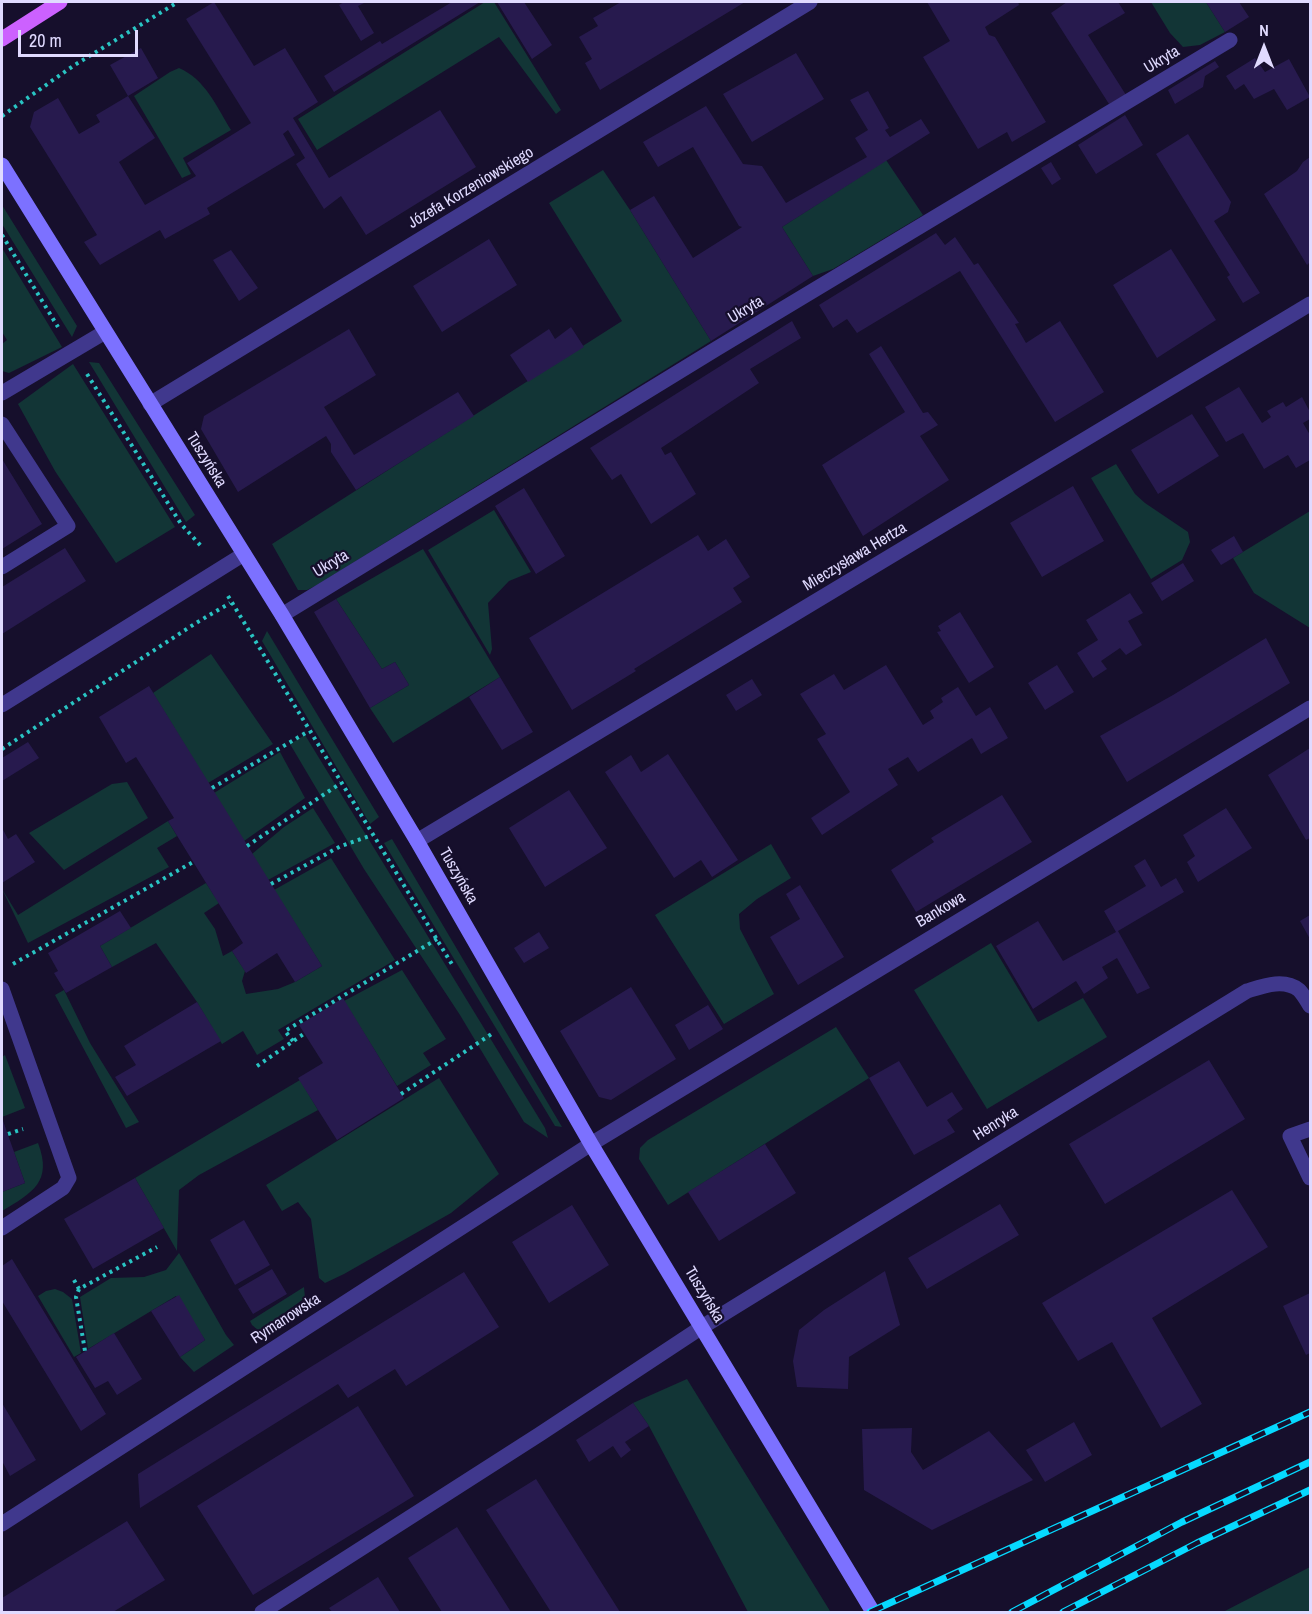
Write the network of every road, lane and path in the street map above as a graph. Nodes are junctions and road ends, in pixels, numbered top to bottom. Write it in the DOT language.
graph roads {
  1 [pos="60,2"];
  2 [pos="178,2"];
  3 [pos="810,2"];
  4 [pos="2,39"];
  5 [pos="1230,40"];
  6 [pos="2,116"];
  7 [pos="2,165"];
  8 [pos="2,235"];
  9 [pos="1311,304"];
  10 [pos="105,332"];
  11 [pos="73,351"];
  12 [pos="2,393"];
  13 [pos="150,405"];
  14 [pos="2,424"];
  15 [pos="244,554"];
  16 [pos="2,567"];
  17 [pos="217,571"];
  18 [pos="230,603"];
  19 [pos="282,615"];
  20 [pos="2,705"];
  21 [pos="1311,708"];
  22 [pos="309,730"];
  23 [pos="2,748"];
  24 [pos="341,783"];
  25 [pos="212,788"];
  26 [pos="372,835"];
  27 [pos="417,841"];
  28 [pos="247,846"];
  29 [pos="193,862"];
  30 [pos="271,884"];
  31 [pos="437,939"];
  32 [pos="11,965"];
  33 [pos="458,975"];
  34 [pos="2,989"];
  35 [pos="1311,1006"];
  36 [pos="487,1023"];
  37 [pos="305,1033"];
  38 [pos="493,1033"];
  39 [pos="293,1041"];
  40 [pos="499,1043"];
  41 [pos="258,1066"];
  42 [pos="401,1094"];
  43 [pos="1311,1129"];
  44 [pos="591,1144"];
  45 [pos="1311,1178"];
  46 [pos="2,1228"];
  47 [pos="157,1247"];
  48 [pos="74,1280"];
  49 [pos="79,1289"];
  50 [pos="702,1327"];
  51 [pos="85,1351"];
  52 [pos="2,1524"];
  53 [pos="262,1612"];
  54 [pos="873,1612"];
  1 -- 4 [label="main road"];
  2 -- 6 [label="path"];
  3 -- 13 [label="street, Józefa Korzeniowskiego"];
  5 -- 19 [label="street, Ukryta"];
  7 -- 10 [label="street, Tuszyńska"];
  8 -- 11 [label="path"];
  9 -- 27 [label="street, Mieczysława Hertza"];
  10 -- 11 [label="street"];
  10 -- 13 [label="street, Tuszyńska"];
  11 -- 12 [label="street"];
  11 -- 17 [label="path"];
  13 -- 15 [label="street, Tuszyńska"];
  14 -- 16 [label="street"];
  15 -- 17 [label="street"];
  15 -- 19 [label="street, Tuszyńska"];
  17 -- 18 [label="path"];
  17 -- 20 [label="street"];
  18 -- 22 [label="path"];
  18 -- 23 [label="path"];
  19 -- 27 [label="street, Tuszyńska"];
  21 -- 44 [label="street, Bankowa"];
  22 -- 24 [label="path"];
  22 -- 25 [label="path"];
  24 -- 26 [label="path"];
  24 -- 28 [label="path"];
  26 -- 30 [label="path"];
  26 -- 31 [label="path"];
  27 -- 44 [label="street, Tuszyńska"];
  29 -- 32 [label="path"];
  31 -- 33 [label="path"];
  31 -- 39 [label="path"];
  34 -- 46 [label="street"];
  35 -- 50 [label="street, Henryka"];
  36 -- 38 [label="path"];
  37 -- 39 [label="path"];
  38 -- 40 [label="path"];
  38 -- 42 [label="path"];
  39 -- 41 [label="path"];
  43 -- 45 [label="street"];
  44 -- 50 [label="street, Tuszyńska"];
  44 -- 52 [label="street, Rymanowska"];
  47 -- 49 [label="path"];
  48 -- 49 [label="path"];
  49 -- 51 [label="path"];
  50 -- 53 [label="street, Henryka"];
  50 -- 54 [label="street, Tuszyńska"];
}
